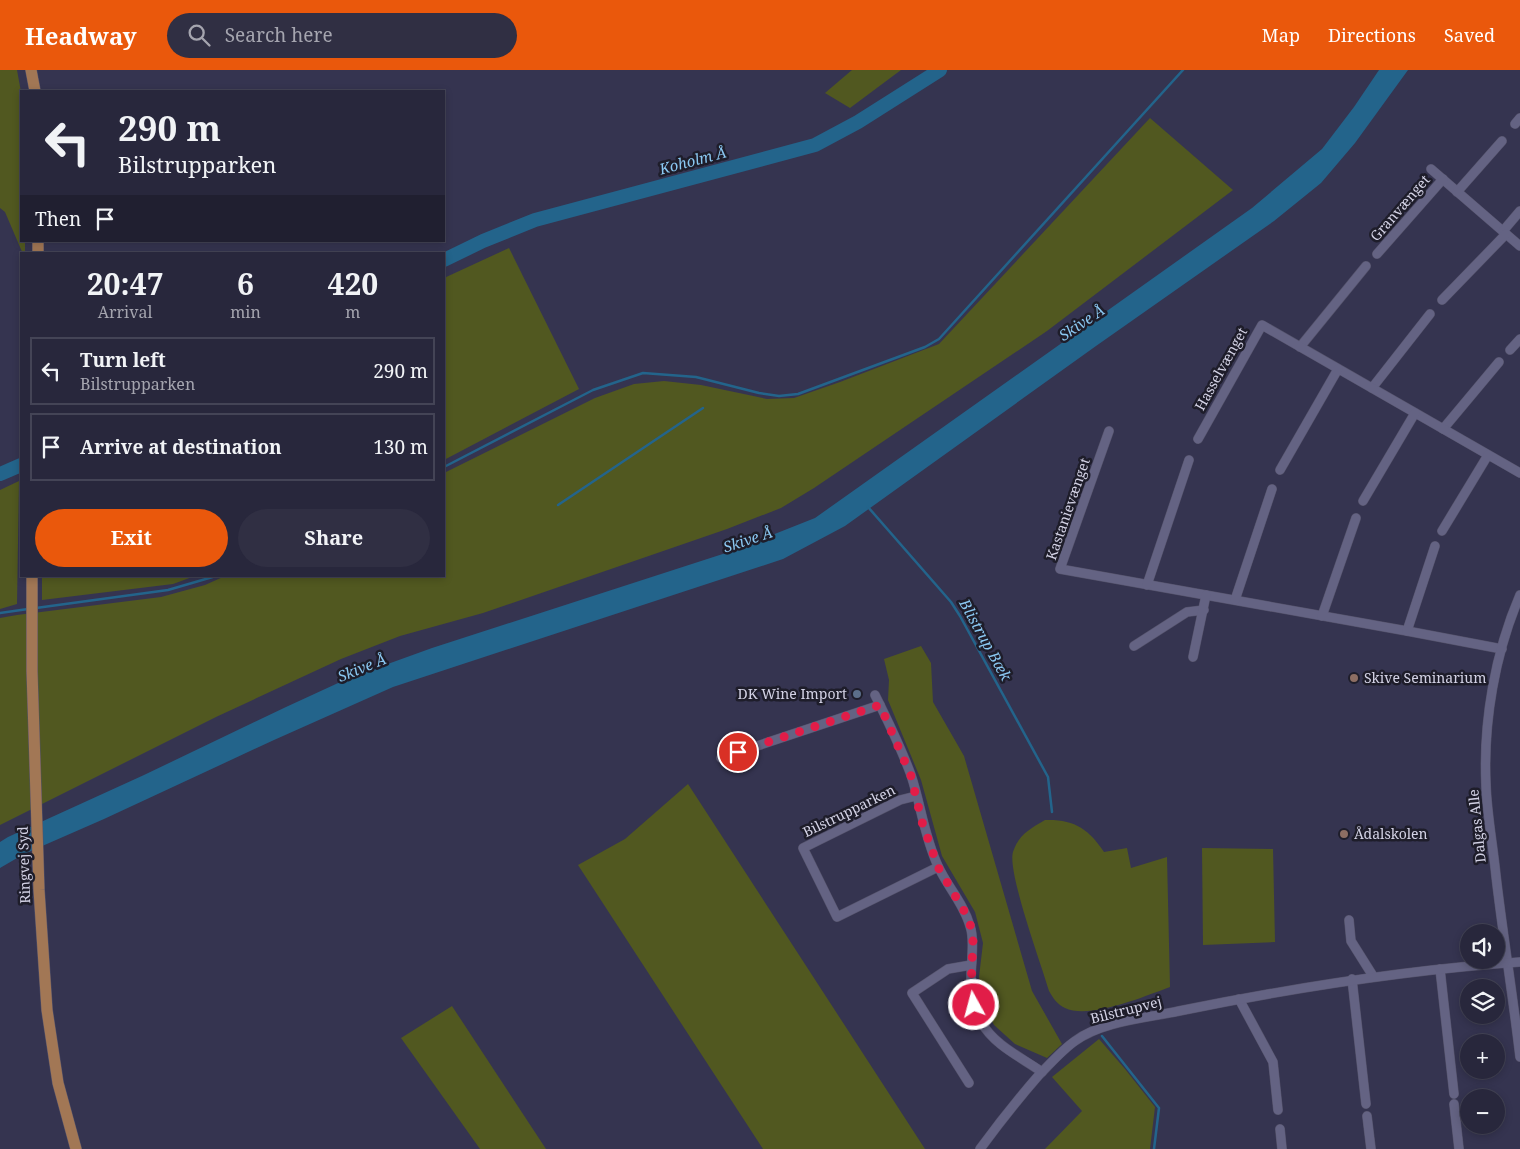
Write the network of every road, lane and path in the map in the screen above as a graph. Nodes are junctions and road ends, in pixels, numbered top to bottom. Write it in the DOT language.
graph roads {
  1 [pos="31,70"];
  2 [pos="35,90"];
  3 [pos="1502,141"];
  4 [pos="1431,169"];
  5 [pos="1443,179"];
  6 [pos="1457,192"];
  7 [pos="1520,211"];
  8 [pos="1504,232"];
  9 [pos="1520,246"];
  10 [pos="1377,254"];
  11 [pos="1366,266"];
  12 [pos="1442,300"];
  13 [pos="1430,314"];
  14 [pos="1520,339"];
  15 [pos="1300,347"];
  16 [pos="1510,350"];
  17 [pos="1499,362"];
  18 [pos="1338,369"];
  19 [pos="1372,388"];
  20 [pos="1415,413"];
  21 [pos="1443,429"];
  22 [pos="1109,431"];
  23 [pos="1198,439"];
  24 [pos="1488,455"];
  25 [pos="1189,460"];
  26 [pos="1280,470"];
  27 [pos="1520,473"];
  28 [pos="1272,489"];
  29 [pos="1363,501"];
  30 [pos="1356,518"];
  31 [pos="1442,530"];
  32 [pos="1435,546"];
  33 [pos="32,577"];
  34 [pos="1147,585"];
  35 [pos="1206,595"];
  36 [pos="1520,595"];
  37 [pos="1235,600"];
  38 [pos="1204,610"];
  39 [pos="1322,616"];
  40 [pos="1406,631"];
  41 [pos="1134,646"];
  42 [pos="1502,649"];
  43 [pos="1193,657"];
  44 [pos="875,695"];
  45 [pos="880,705"];
  46 [pos="721,758"];
  47 [pos="916,796"];
  48 [pos="938,867"];
  49 [pos="1349,920"];
  50 [pos="1520,962"];
  51 [pos="1508,963"];
  52 [pos="971,965"];
  53 [pos="1440,969"];
  54 [pos="1373,976"];
  55 [pos="1352,979"];
  56 [pos="1239,999"];
  57 [pos="1520,1057"];
  58 [pos="1042,1072"];
  59 [pos="969,1083"];
  60 [pos="1454,1094"];
  61 [pos="1366,1104"];
  62 [pos="1454,1104"];
  63 [pos="1278,1110"];
  64 [pos="1367,1116"];
  65 [pos="1280,1129"];
  66 [pos="76,1149"];
  67 [pos="980,1149"];
  68 [pos="1282,1149"];
  69 [pos="1371,1149"];
  70 [pos="1459,1149"];
  1 -- 2 [label="main road"];
  3 -- 6 [label="street"];
  4 -- 5 [label="street, Granvænget"];
  5 -- 6 [label="street, Granvænget"];
  5 -- 10 [label="street, Granvænget"];
  6 -- 8 [label="street, Granvænget"];
  7 -- 8 [label="street"];
  8 -- 9 [label="street, Granvænget"];
  8 -- 12 [label="street"];
  11 -- 15 [label="street"];
  13 -- 19 [label="street"];
  14 -- 16 [label="street"];
  15 -- 18 [label="street, Hasselvænget"];
  15 -- 23 [label="street, Hasselvænget"];
  17 -- 21 [label="street"];
  18 -- 19 [label="street, Hasselvænget"];
  18 -- 26 [label="street"];
  19 -- 20 [label="street, Hasselvænget"];
  20 -- 21 [label="street, Hasselvænget"];
  20 -- 29 [label="street"];
  21 -- 24 [label="street, Hasselvænget"];
  22 -- 34 [label="street, Kastanievænget"];
  24 -- 27 [label="street, Hasselvænget"];
  24 -- 31 [label="street"];
  25 -- 34 [label="street"];
  28 -- 37 [label="street"];
  30 -- 39 [label="street"];
  32 -- 40 [label="street"];
  33 -- 66 [label="main road, Ringvej Syd"];
  34 -- 35 [label="street, Kastanievænget"];
  35 -- 37 [label="street, Kastanievænget"];
  35 -- 38 [label="street"];
  36 -- 42 [label="street, Dalgas Alle"];
  37 -- 39 [label="street, Kastanievænget"];
  38 -- 41 [label="street"];
  38 -- 43 [label="street"];
  39 -- 40 [label="street, Kastanievænget"];
  40 -- 42 [label="street, Kastanievænget"];
  42 -- 51 [label="street, Dalgas Alle"];
  44 -- 45 [label="street, Bilstrupparken"];
  45 -- 46 [label="street"];
  45 -- 47 [label="street, Bilstrupparken"];
  47 -- 48 [label="street, Bilstrupparken"];
  47 -- 48 [label="street, Bilstrupparken"];
  48 -- 52 [label="street, Bilstrupparken"];
  49 -- 54 [label="street"];
  50 -- 51 [label="street, Bilstrupvej"];
  51 -- 53 [label="street, Bilstrupvej"];
  51 -- 57 [label="street, Dalgas Alle"];
  52 -- 58 [label="street, Bilstrupparken"];
  52 -- 59 [label="street"];
  53 -- 54 [label="street, Bilstrupvej"];
  53 -- 60 [label="street"];
  54 -- 55 [label="street, Bilstrupvej"];
  55 -- 56 [label="street, Bilstrupvej"];
  55 -- 61 [label="street"];
  56 -- 58 [label="street, Bilstrupvej"];
  56 -- 63 [label="street"];
  58 -- 67 [label="street, Bilstrupvej"];
  62 -- 70 [label="street"];
  64 -- 69 [label="street"];
  65 -- 68 [label="street"];
}
